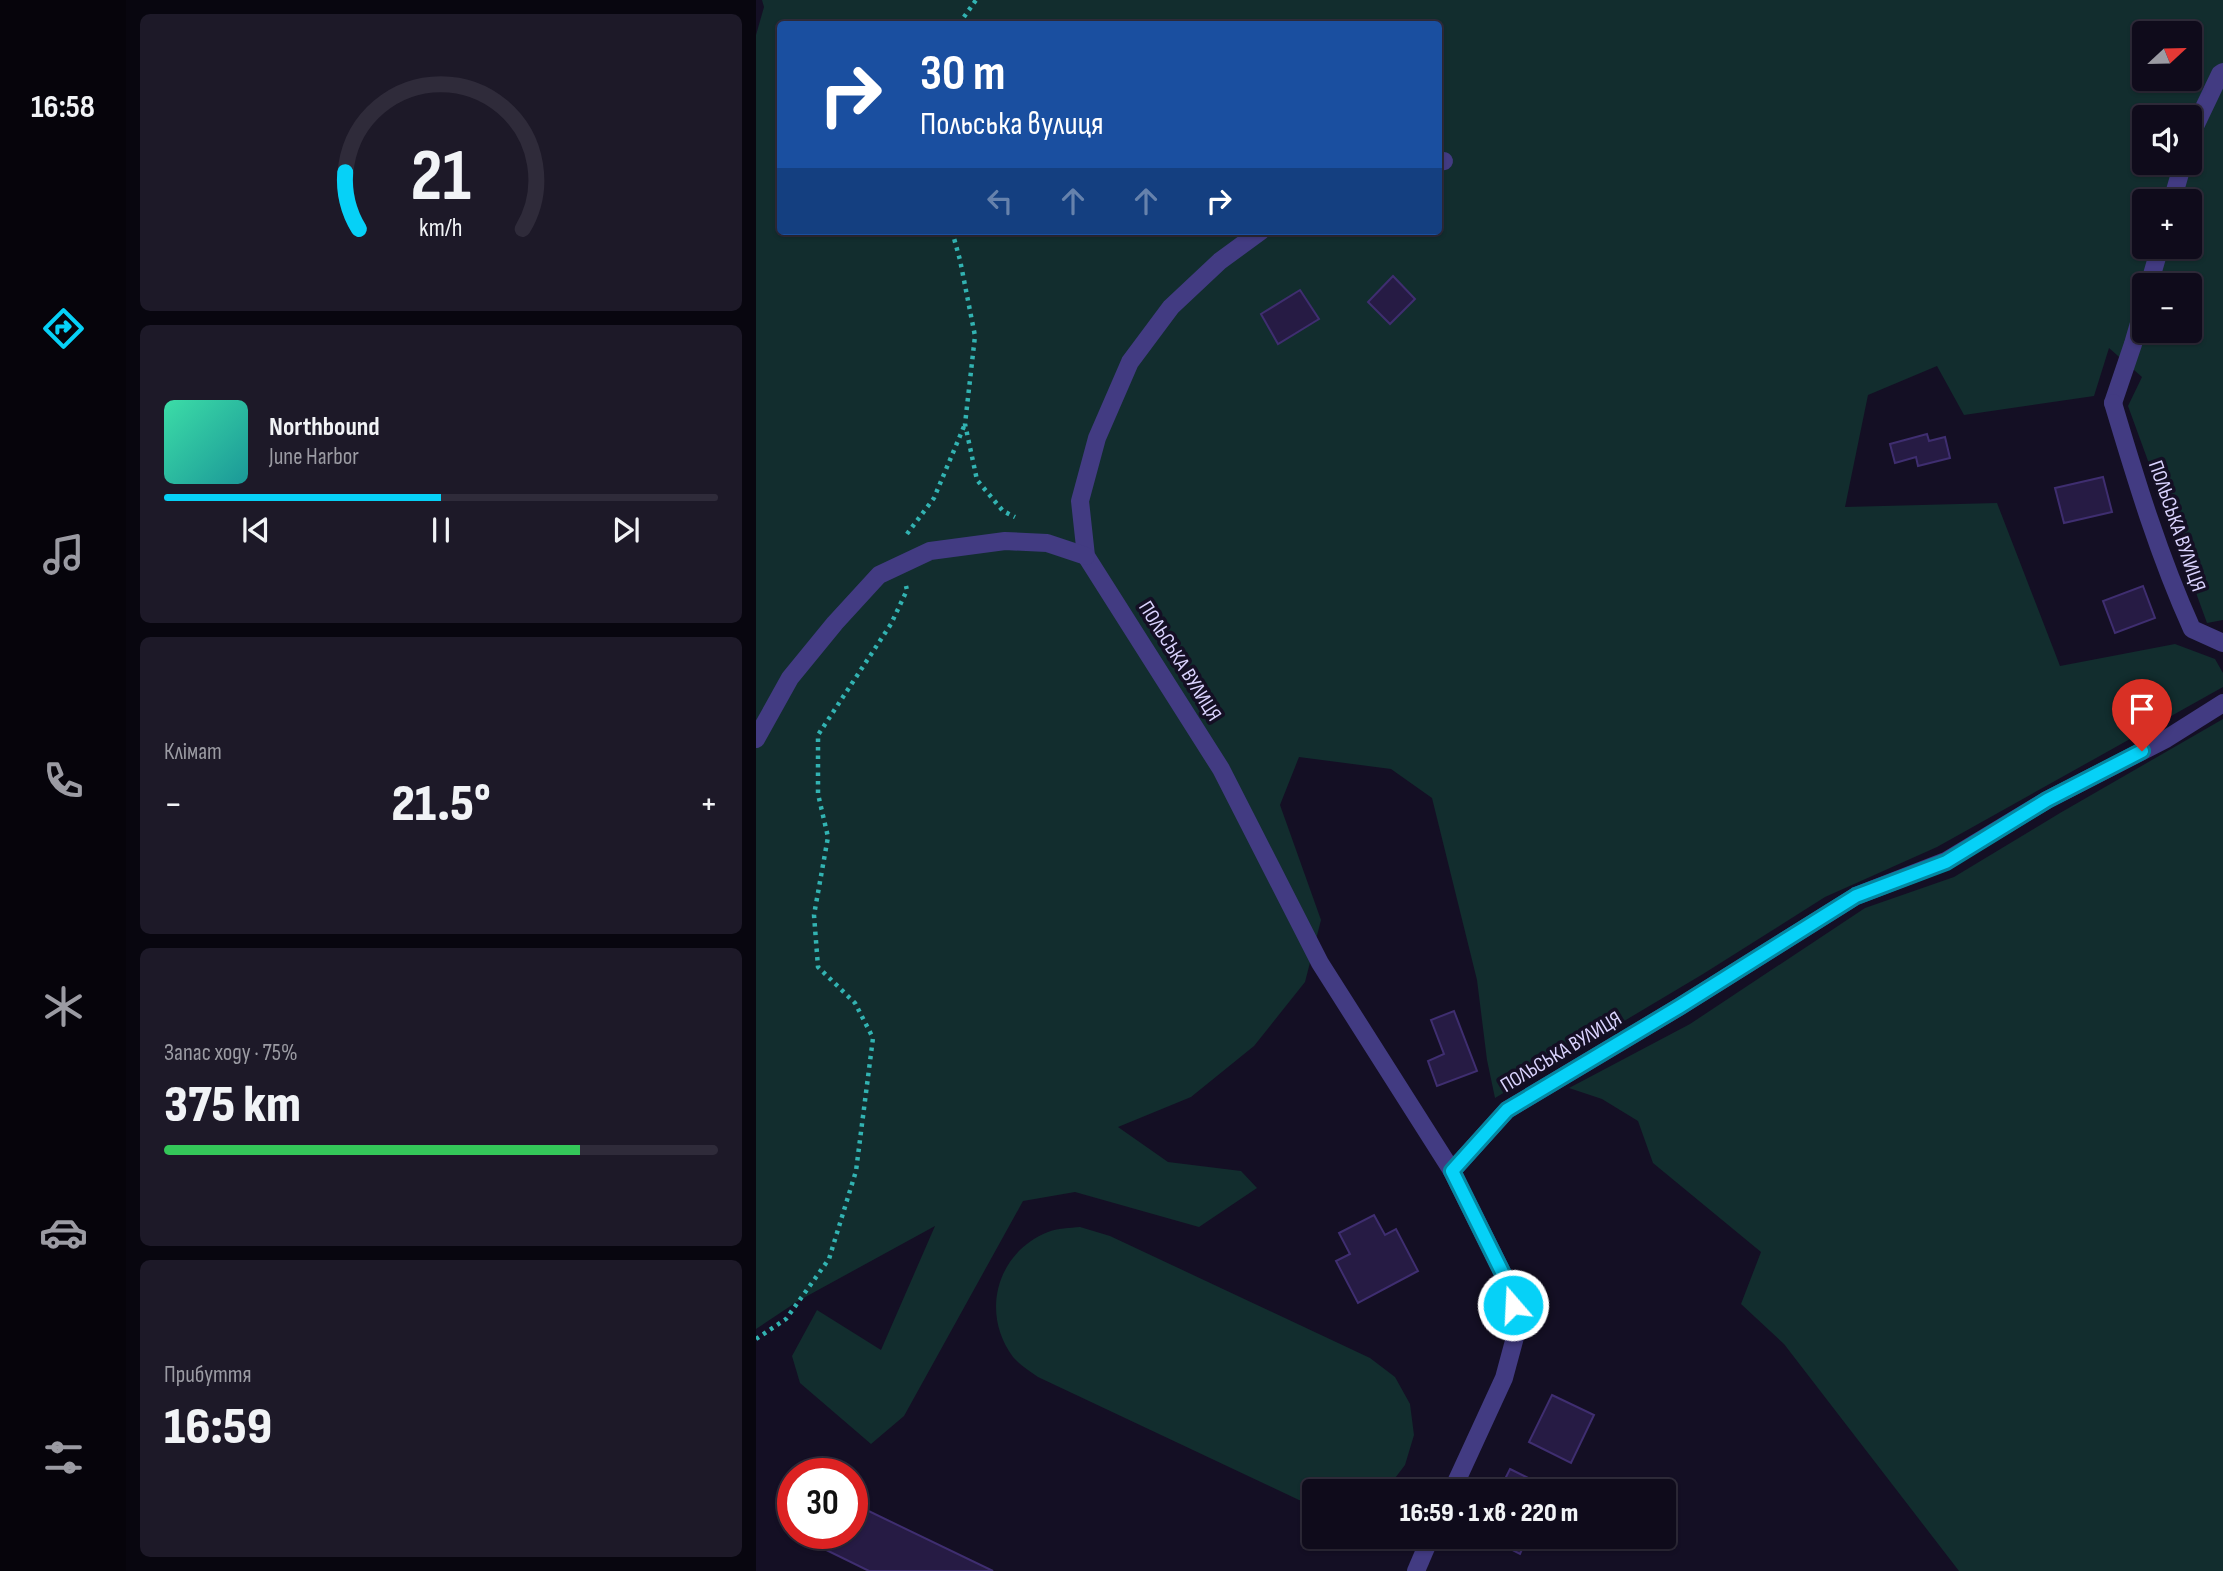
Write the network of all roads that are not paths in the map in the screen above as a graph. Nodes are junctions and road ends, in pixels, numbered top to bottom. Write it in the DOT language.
graph roads {
  1 [pos="2223,72"];
  2 [pos="2202,113"];
  3 [pos="1256,235"];
  4 [pos="2133,343"];
  5 [pos="1086,556"];
  6 [pos="2223,643"];
  7 [pos="2223,703"];
  8 [pos="756,739"];
  9 [pos="1452,1171"];
  10 [pos="1458,1479"];
  11 [pos="1425,1549"];
  12 [pos="1416,1571"];
  1 -- 2 [label="street"];
  3 -- 5 [label="street, ПОЛЬСЬКА ВУЛИЦЯ"];
  4 -- 6 [label="street, ПОЛЬСЬКА ВУЛИЦЯ"];
  5 -- 8 [label="street"];
  5 -- 9 [label="street, ПОЛЬСЬКА ВУЛИЦЯ"];
  7 -- 9 [label="street, ПОЛЬСЬКА ВУЛИЦЯ"];
  9 -- 10 [label="street"];
  11 -- 12 [label="street"];
}
